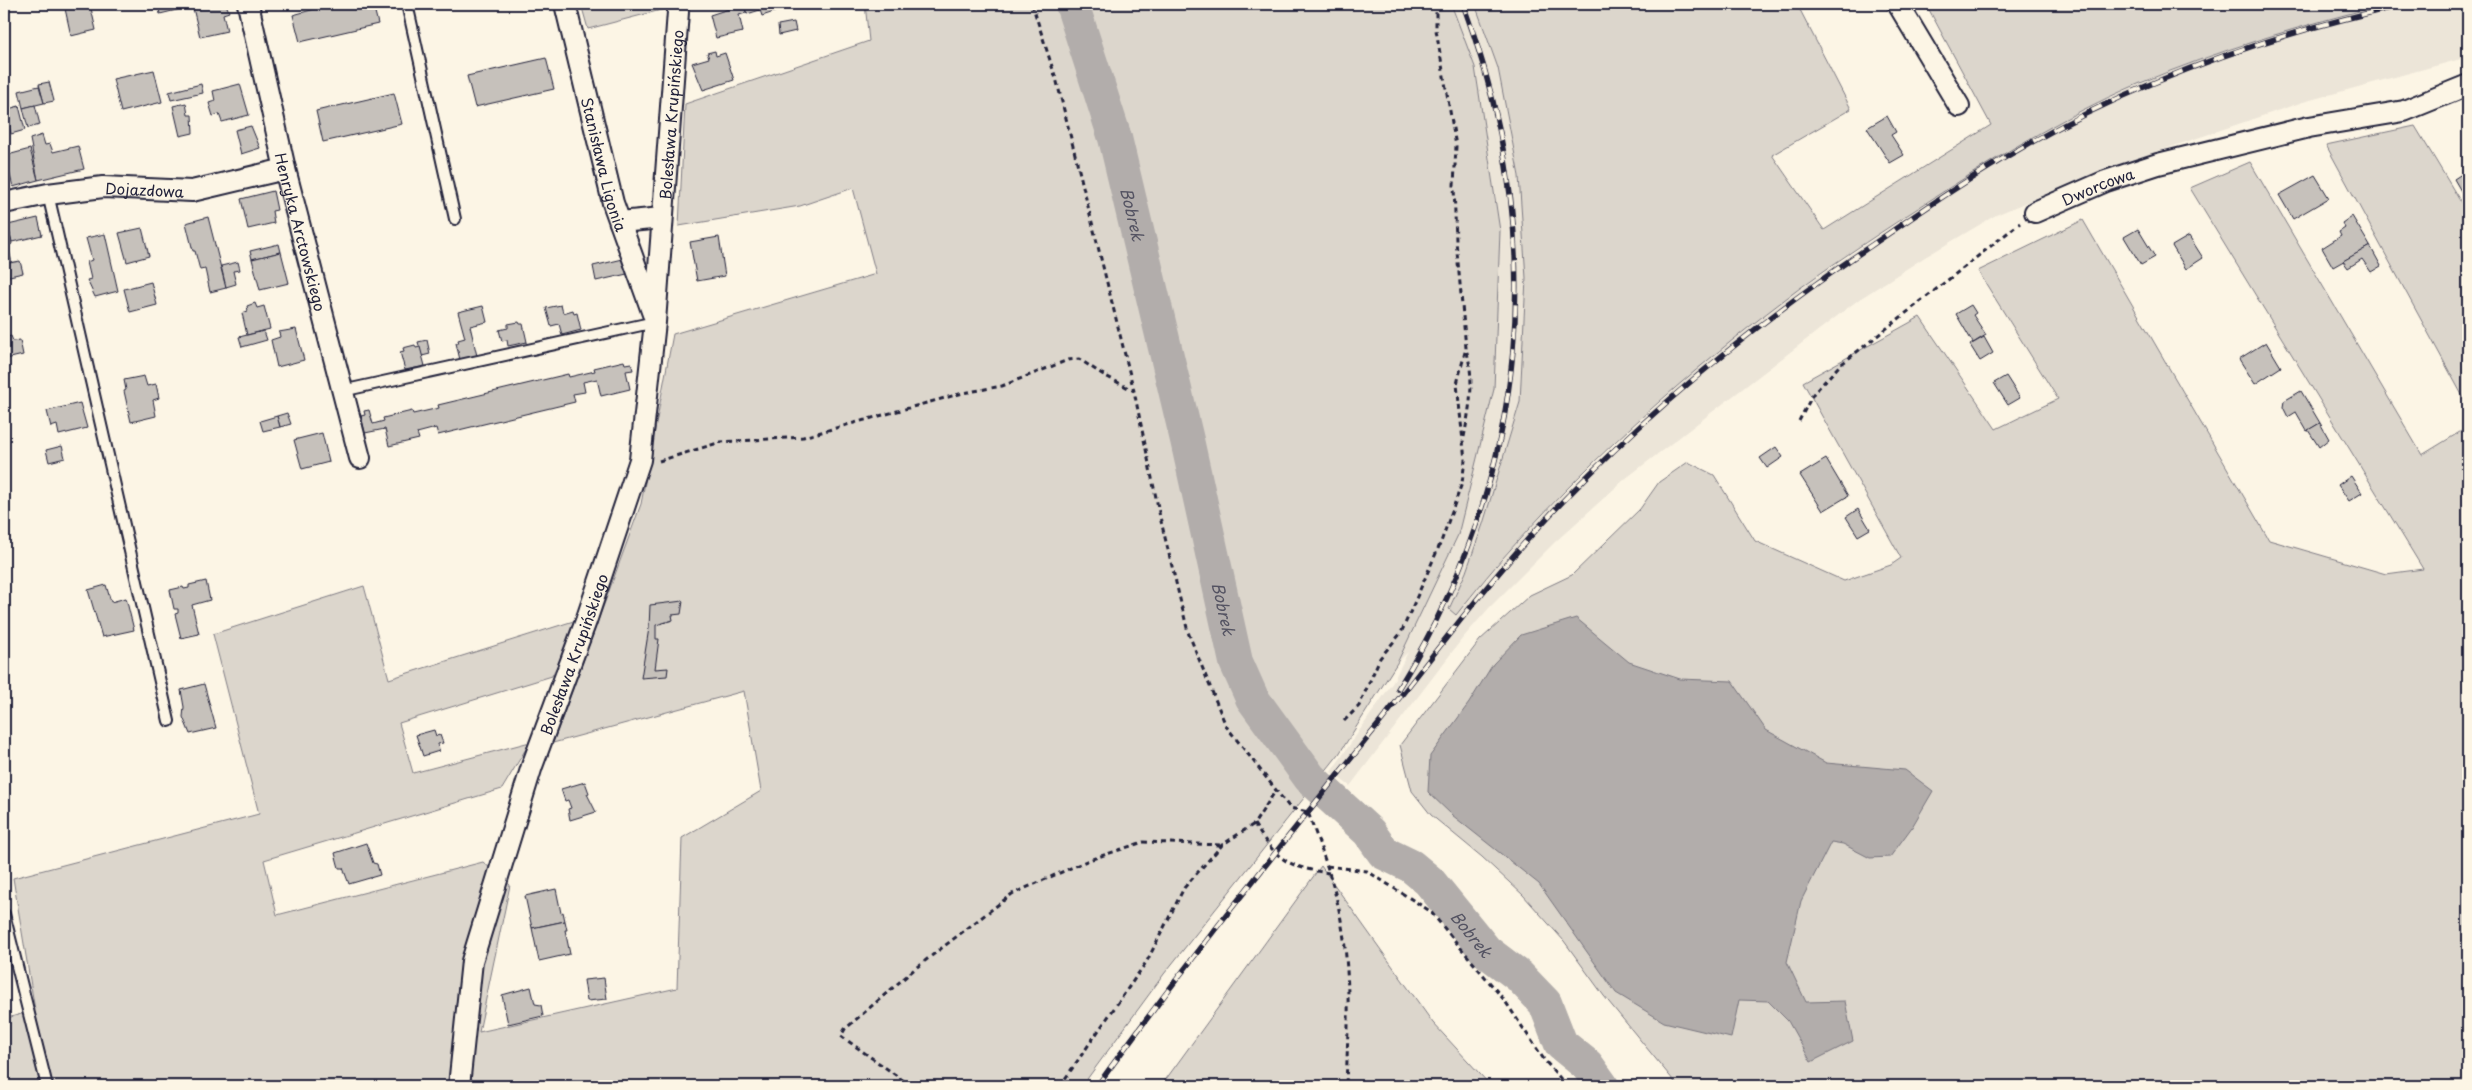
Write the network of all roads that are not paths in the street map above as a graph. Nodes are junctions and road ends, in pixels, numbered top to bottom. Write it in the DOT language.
graph roads {
  1 [pos="248,4"];
  2 [pos="407,4"];
  3 [pos="565,4"];
  4 [pos="1898,4"];
  5 [pos="678,12"];
  6 [pos="2468,85"];
  7 [pos="1959,106"];
  8 [pos="285,169"];
  9 [pos="48,194"];
  10 [pos="4,203"];
  11 [pos="2035,212"];
  12 [pos="662,218"];
  13 [pos="455,219"];
  14 [pos="620,222"];
  15 [pos="656,322"];
  16 [pos="342,391"];
  17 [pos="360,458"];
  18 [pos="169,722"];
  19 [pos="4,914"];
  20 [pos="46,1086"];
  21 [pos="459,1086"];
  1 -- 8 [label="street, Henryka Arctowskiego"];
  2 -- 13 [label="lane"];
  3 -- 14 [label="street, Stanisława Ligonia"];
  4 -- 7 [label="street"];
  5 -- 12 [label="street, Bolesława Krupińskiego"];
  6 -- 11 [label="street, Dworcowa"];
  8 -- 9 [label="street, Dojazdowa"];
  8 -- 16 [label="street, Henryka Arctowskiego"];
  9 -- 10 [label="street, Dojazdowa"];
  9 -- 18 [label="lane"];
  12 -- 14 [label="street, Bolesława Krupińskiego"];
  12 -- 15 [label="street, Bolesława Krupińskiego"];
  14 -- 15 [label="street, Stanisława Ligonia"];
  15 -- 16 [label="lane"];
  15 -- 21 [label="street, Bolesława Krupińskiego"];
  16 -- 17 [label="street, Henryka Arctowskiego"];
  19 -- 20 [label="lane"];
}
